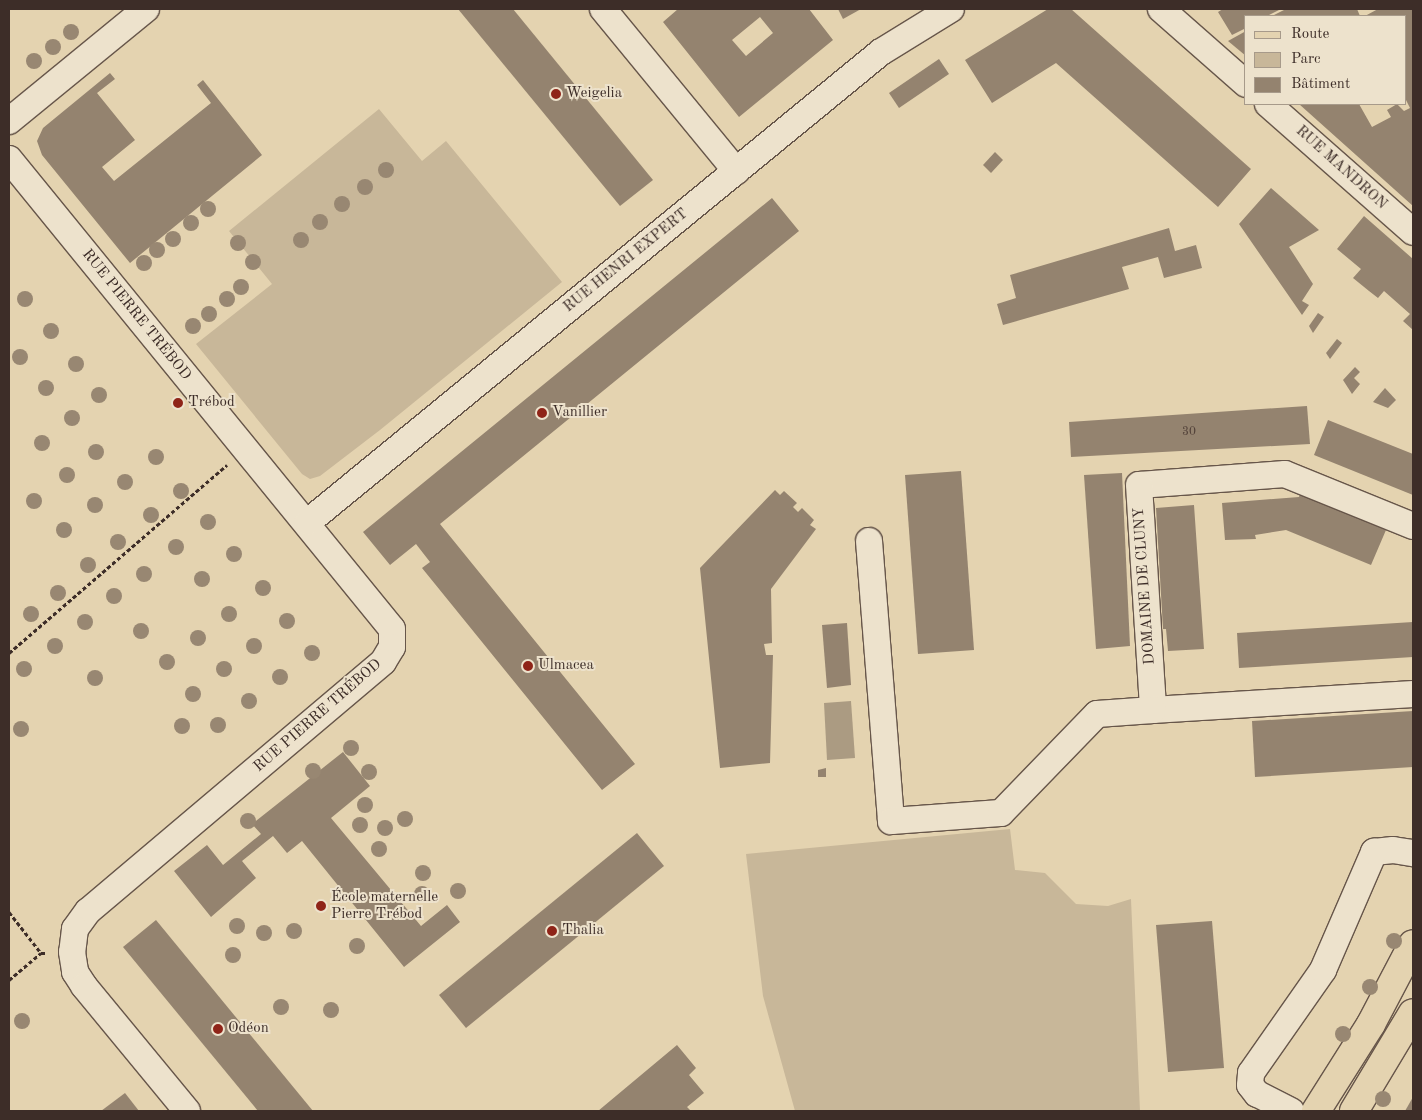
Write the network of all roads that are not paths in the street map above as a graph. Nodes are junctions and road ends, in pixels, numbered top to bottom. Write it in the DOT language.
graph roads {
  1 [pos="146,9"];
  2 [pos="603,9"];
  3 [pos="951,9"];
  4 [pos="1161,9"];
  5 [pos="1244,82"];
  6 [pos="1269,105"];
  7 [pos="9,121"];
  8 [pos="9,159"];
  9 [pos="736,171"];
  10 [pos="1413,232"];
  11 [pos="308,522"];
  12 [pos="1413,526"];
  13 [pos="869,541"];
  14 [pos="1413,694"];
  15 [pos="1153,710"];
  16 [pos="1413,853"];
  17 [pos="1413,944"];
  18 [pos="1413,1013"];
  19 [pos="187,1111"];
  20 [pos="1291,1111"];
  21 [pos="1316,1111"];
  22 [pos="1354,1111"];
  1 -- 7 [label="street"];
  2 -- 9 [label="street"];
  3 -- 9 [label="street, RUE HENRI EXPERT"];
  4 -- 5 [label="street"];
  6 -- 10 [label="street, RUE MANDRON"];
  8 -- 11 [label="street, RUE PIERRE TRÉBOD"];
  9 -- 11 [label="street, RUE HENRI EXPERT"];
  11 -- 19 [label="street, RUE PIERRE TRÉBOD"];
  12 -- 15 [label="street, DOMAINE DE CLUNY"];
  13 -- 15 [label="street"];
  14 -- 15 [label="street"];
  16 -- 20 [label="street"];
  17 -- 21 [label="main road"];
  18 -- 22 [label="main road"];
}
